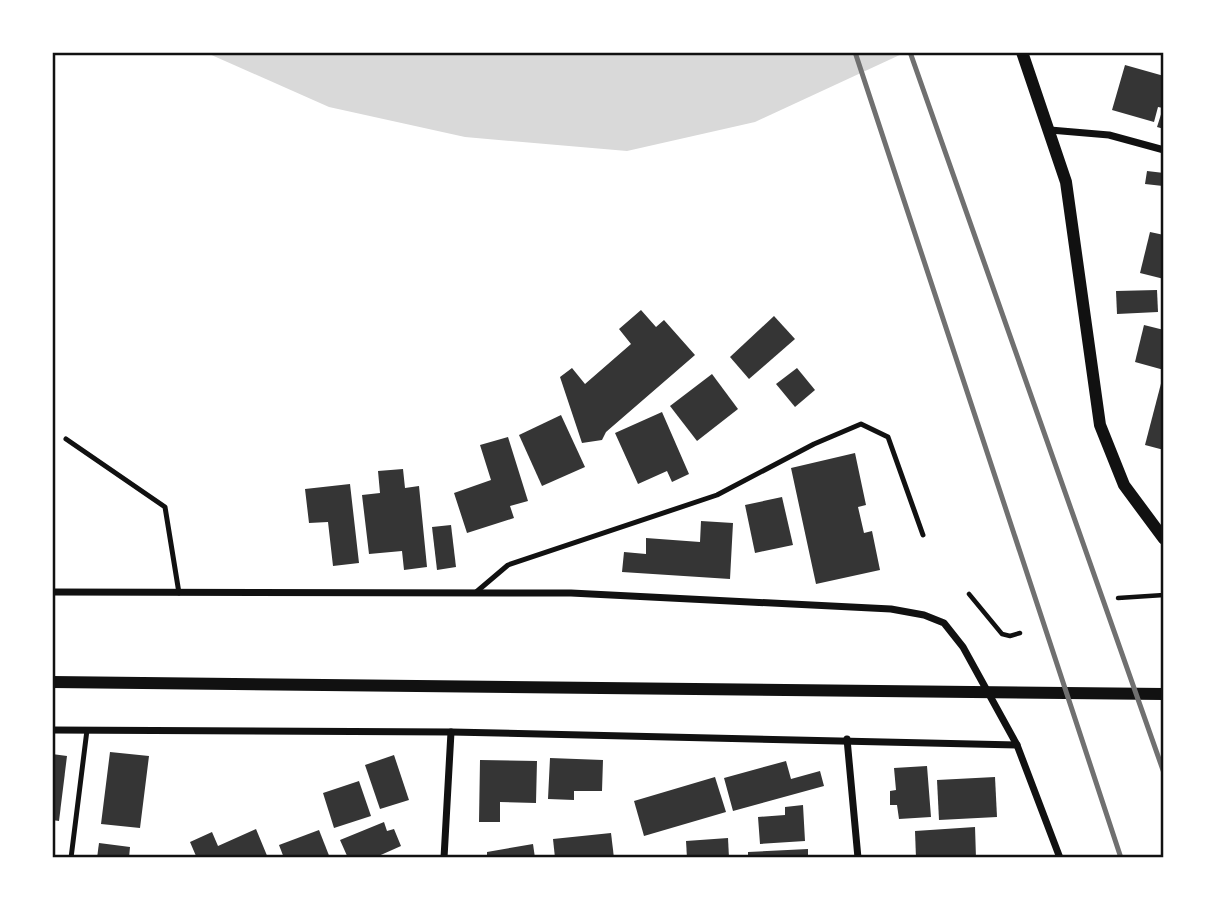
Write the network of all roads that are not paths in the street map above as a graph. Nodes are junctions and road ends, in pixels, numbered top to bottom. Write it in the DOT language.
graph roads {
  1 [pos="1022,52"];
  2 [pos="1050,130"];
  3 [pos="1164,150"];
  4 [pos="66,439"];
  5 [pos="923,535"];
  6 [pos="1164,539"];
  7 [pos="52,592"];
  8 [pos="475,593"];
  9 [pos="179,594"];
  10 [pos="52,682"];
  11 [pos="1164,694"];
  12 [pos="52,730"];
  13 [pos="87,730"];
  14 [pos="451,732"];
  15 [pos="847,739"];
  16 [pos="1017,745"];
  17 [pos="71,858"];
  18 [pos="444,858"];
  19 [pos="858,858"];
  20 [pos="1060,858"];
  1 -- 2 [label="street"];
  2 -- 3 [label="street"];
  2 -- 6 [label="street"];
  4 -- 9 [label="lane"];
  5 -- 8 [label="lane"];
  7 -- 9 [label="street"];
  8 -- 9 [label="street"];
  8 -- 16 [label="street"];
  10 -- 11 [label="street"];
  12 -- 13 [label="street"];
  13 -- 14 [label="street"];
  13 -- 17 [label="lane"];
  14 -- 15 [label="street"];
  14 -- 18 [label="street"];
  15 -- 16 [label="street"];
  15 -- 19 [label="street"];
  16 -- 20 [label="street"];
}
